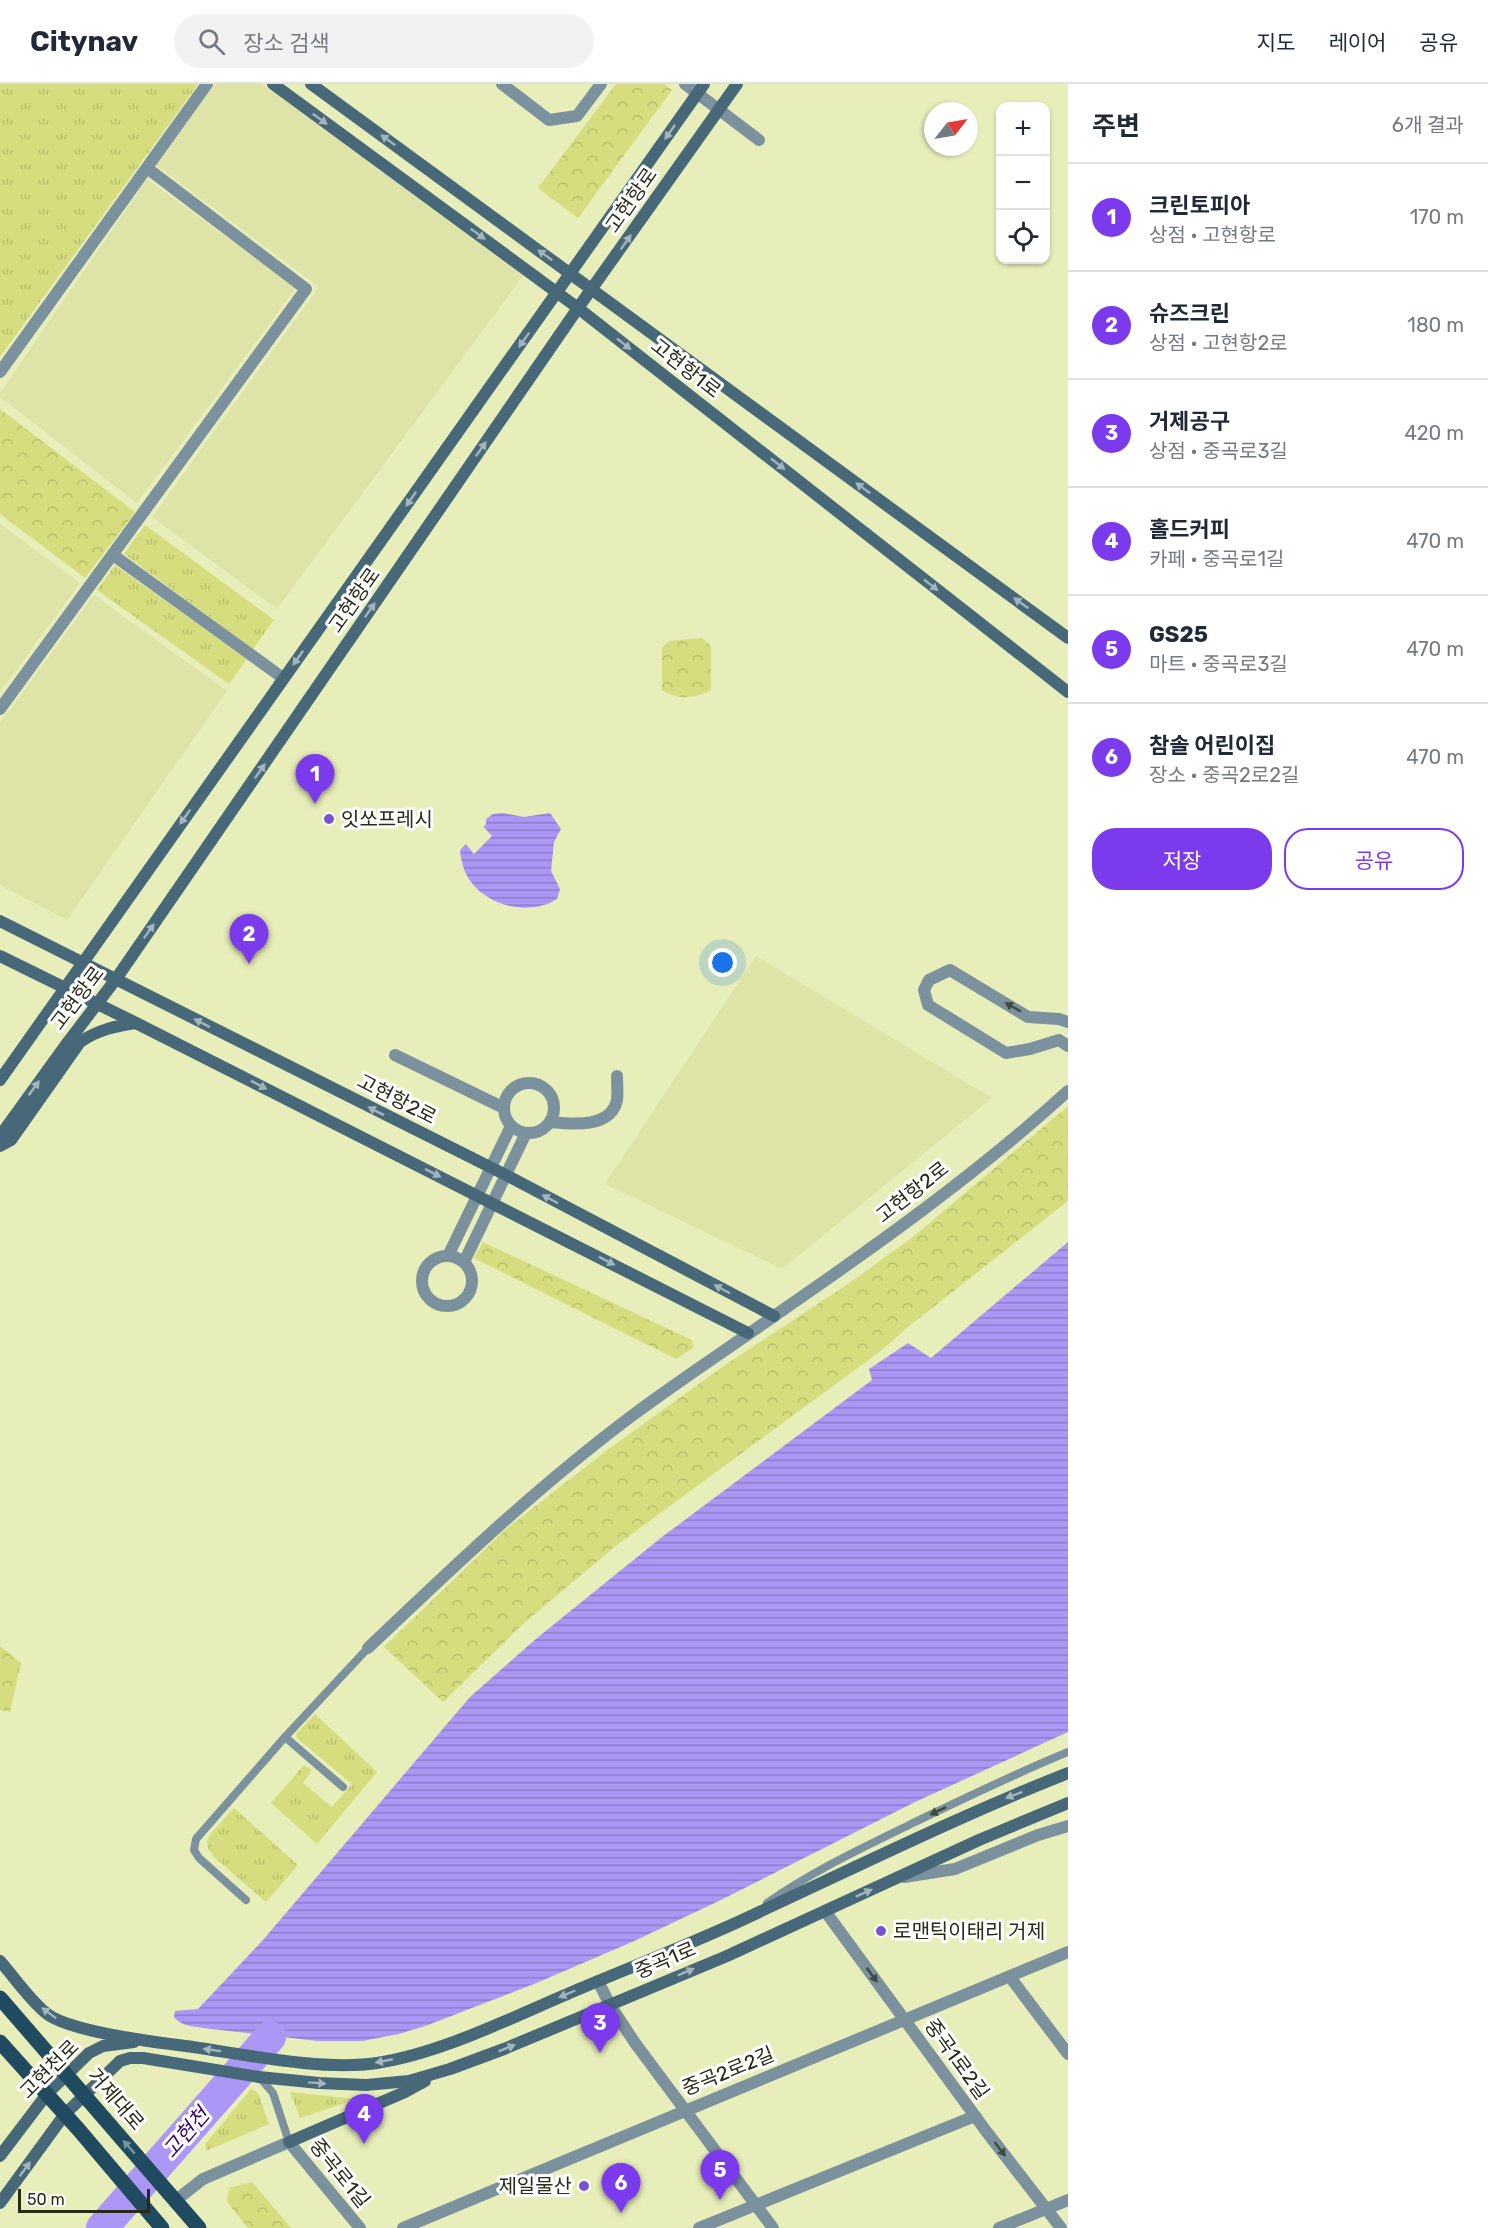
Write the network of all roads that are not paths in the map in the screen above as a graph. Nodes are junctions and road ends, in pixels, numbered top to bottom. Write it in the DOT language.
graph roads {
  1 [pos="207,84"];
  2 [pos="273,84"];
  3 [pos="311,84"];
  4 [pos="502,84"];
  5 [pos="601,84"];
  6 [pos="685,84"];
  7 [pos="737,84"];
  8 [pos="701,89"];
  9 [pos="720,109"];
  10 [pos="759,140"];
  11 [pos="147,168"];
  12 [pos="571,273"];
  13 [pos="592,290"];
  14 [pos="558,292"];
  15 [pos="578,308"];
  16 [pos="0,372"];
  17 [pos="113,555"];
  18 [pos="1068,638"];
  19 [pos="283,678"];
  20 [pos="1068,692"];
  21 [pos="0,709"];
  22 [pos="0,921"];
  23 [pos="0,956"];
  24 [pos="82,963"];
  25 [pos="116,979"];
  26 [pos="64,988"];
  27 [pos="97,1005"];
  28 [pos="1068,1022"];
  29 [pos="136,1023"];
  30 [pos="1068,1046"];
  31 [pos="395,1055"];
  32 [pos="617,1076"];
  33 [pos="0,1080"];
  34 [pos="1068,1092"];
  35 [pos="504,1108"];
  36 [pos="550,1122"];
  37 [pos="511,1126"];
  38 [pos="526,1133"];
  39 [pos="0,1136"];
  40 [pos="0,1146"];
  41 [pos="490,1168"];
  42 [pos="506,1176"];
  43 [pos="476,1195"];
  44 [pos="493,1203"];
  45 [pos="447,1256"];
  46 [pos="464,1262"];
  47 [pos="774,1316"];
  48 [pos="748,1333"];
  49 [pos="368,1648"];
  50 [pos="285,1737"];
  51 [pos="1068,1752"];
  52 [pos="1068,1773"];
  53 [pos="343,1787"];
  54 [pos="1068,1803"];
  55 [pos="1068,1826"];
  56 [pos="897,1878"];
  57 [pos="246,1900"];
  58 [pos="825,1911"];
  59 [pos="751,1916"];
  60 [pos="1068,1952"];
  61 [pos="0,1961"];
  62 [pos="1010,1977"];
  63 [pos="598,1981"];
  64 [pos="0,1998"];
  65 [pos="609,2005"];
  66 [pos="905,2020"];
  67 [pos="145,2040"];
  68 [pos="0,2042"];
  69 [pos="1068,2054"];
  70 [pos="441,2072"];
  71 [pos="67,2075"];
  72 [pos="259,2077"];
  73 [pos="47,2094"];
  74 [pos="90,2100"];
  75 [pos="685,2109"];
  76 [pos="65,2114"];
  77 [pos="975,2116"];
  78 [pos="289,2142"];
  79 [pos="0,2156"];
  80 [pos="1068,2200"];
  81 [pos="175,2201"];
  82 [pos="0,2203"];
  83 [pos="755,2204"];
  84 [pos="1046,2208"];
  85 [pos="162,2228"];
  86 [pos="199,2228"];
  87 [pos="360,2228"];
  88 [pos="403,2228"];
  89 [pos="699,2228"];
  90 [pos="773,2228"];
  91 [pos="999,2228"];
  92 [pos="1060,2228"];
  1 -- 11 [label="street"];
  2 -- 14 [label="street, 고현항1로, one-way"];
  12 -- 3 [label="street, 고현항1로, one-way"];
  4 -- 5 [label="street"];
  6 -- 8 [label="street"];
  7 -- 9 [label="street, 고현항로"];
  8 -- 9 [label="street"];
  8 -- 12 [label="street, 고현항로, one-way"];
  9 -- 10 [label="street"];
  13 -- 9 [label="street, 고현항로, one-way"];
  11 -- 16 [label="street"];
  11 -- 17 [label="street"];
  12 -- 13 [label="street, 고현항1로"];
  12 -- 14 [label="street, 고현항로"];
  13 -- 15 [label="street, 고현항로"];
  18 -- 13 [label="street, 고현항1로, one-way"];
  14 -- 15 [label="street, 고현항1로"];
  14 -- 19 [label="street, 고현항로, one-way"];
  15 -- 20 [label="street, 고현항1로, one-way"];
  25 -- 15 [label="street, 고현항로, one-way"];
  17 -- 19 [label="street"];
  17 -- 21 [label="street"];
  19 -- 24 [label="street, 고현항로, one-way"];
  22 -- 24 [label="street, 고현항2로"];
  23 -- 26 [label="street"];
  24 -- 25 [label="street, 고현항2로"];
  24 -- 26 [label="street, 고현항로"];
  25 -- 27 [label="street, 고현항로"];
  41 -- 25 [label="street, 고현항2로, one-way"];
  26 -- 27 [label="street"];
  26 -- 33 [label="street, 고현항로"];
  27 -- 29 [label="street"];
  39 -- 27 [label="street, 고현항로, one-way"];
  28 -- 30 [label="street, one-way"];
  29 -- 40 [label="street"];
  29 -- 43 [label="street, one-way"];
  31 -- 35 [label="street"];
  32 -- 36 [label="street"];
  34 -- 47 [label="street, 고현항2로"];
  35 -- 36 [label="street"];
  35 -- 37 [label="street"];
  36 -- 38 [label="street"];
  37 -- 38 [label="street"];
  37 -- 41 [label="street"];
  38 -- 42 [label="street"];
  41 -- 42 [label="street, 고현항2로"];
  41 -- 43 [label="street"];
  42 -- 44 [label="street"];
  47 -- 42 [label="street, 고현항2로, one-way"];
  43 -- 44 [label="street"];
  43 -- 45 [label="street"];
  44 -- 46 [label="street"];
  44 -- 48 [label="street, one-way"];
  45 -- 46 [label="street"];
  45 -- 46 [label="street"];
  47 -- 48 [label="street, 고현항2로"];
  48 -- 49 [label="street, 고현항2로"];
  49 -- 50 [label="lane"];
  50 -- 53 [label="lane"];
  50 -- 57 [label="lane"];
  51 -- 59 [label="lane, one-way"];
  52 -- 59 [label="street, 중곡1로, one-way"];
  54 -- 56 [label="street, 중곡1로"];
  55 -- 56 [label="street"];
  58 -- 56 [label="street, 중곡1로, one-way"];
  65 -- 58 [label="street, 중곡1로, one-way"];
  58 -- 66 [label="street, 중곡1로2길, one-way"];
  59 -- 63 [label="street, 중곡1로"];
  60 -- 62 [label="street, 중곡2로2길"];
  67 -- 61 [label="street, one-way"];
  62 -- 66 [label="street, 중곡2로2길"];
  62 -- 69 [label="street"];
  63 -- 65 [label="street"];
  63 -- 67 [label="street, 중곡1로, one-way"];
  64 -- 71 [label="main road, 거제대로"];
  70 -- 65 [label="street, 중곡1로, one-way"];
  65 -- 75 [label="street"];
  66 -- 75 [label="street, 중곡2로2길"];
  66 -- 77 [label="street, 중곡1로2길"];
  67 -- 71 [label="street, 고현천로"];
  68 -- 73 [label="main road"];
  72 -- 70 [label="street, 중곡1로, one-way"];
  70 -- 78 [label="street"];
  71 -- 73 [label="street, 고현천로"];
  71 -- 74 [label="main road, 거제대로"];
  72 -- 74 [label="street, 중곡1로"];
  72 -- 78 [label="lane"];
  73 -- 76 [label="main road"];
  73 -- 79 [label="street, 고현천로"];
  74 -- 76 [label="street"];
  81 -- 74 [label="main road, 거제대로, one-way"];
  75 -- 83 [label="street"];
  75 -- 88 [label="street, 중곡2로2길"];
  82 -- 76 [label="street, one-way"];
  76 -- 85 [label="main road"];
  77 -- 83 [label="street"];
  77 -- 84 [label="street, 중곡1로2길, one-way"];
  78 -- 81 [label="street"];
  78 -- 87 [label="street, 중곡로1길"];
  80 -- 84 [label="street"];
  81 -- 86 [label="main road, 거제대로"];
  83 -- 89 [label="street"];
  83 -- 90 [label="street"];
  84 -- 91 [label="street"];
  84 -- 92 [label="street, 중곡1로2길"];
}
